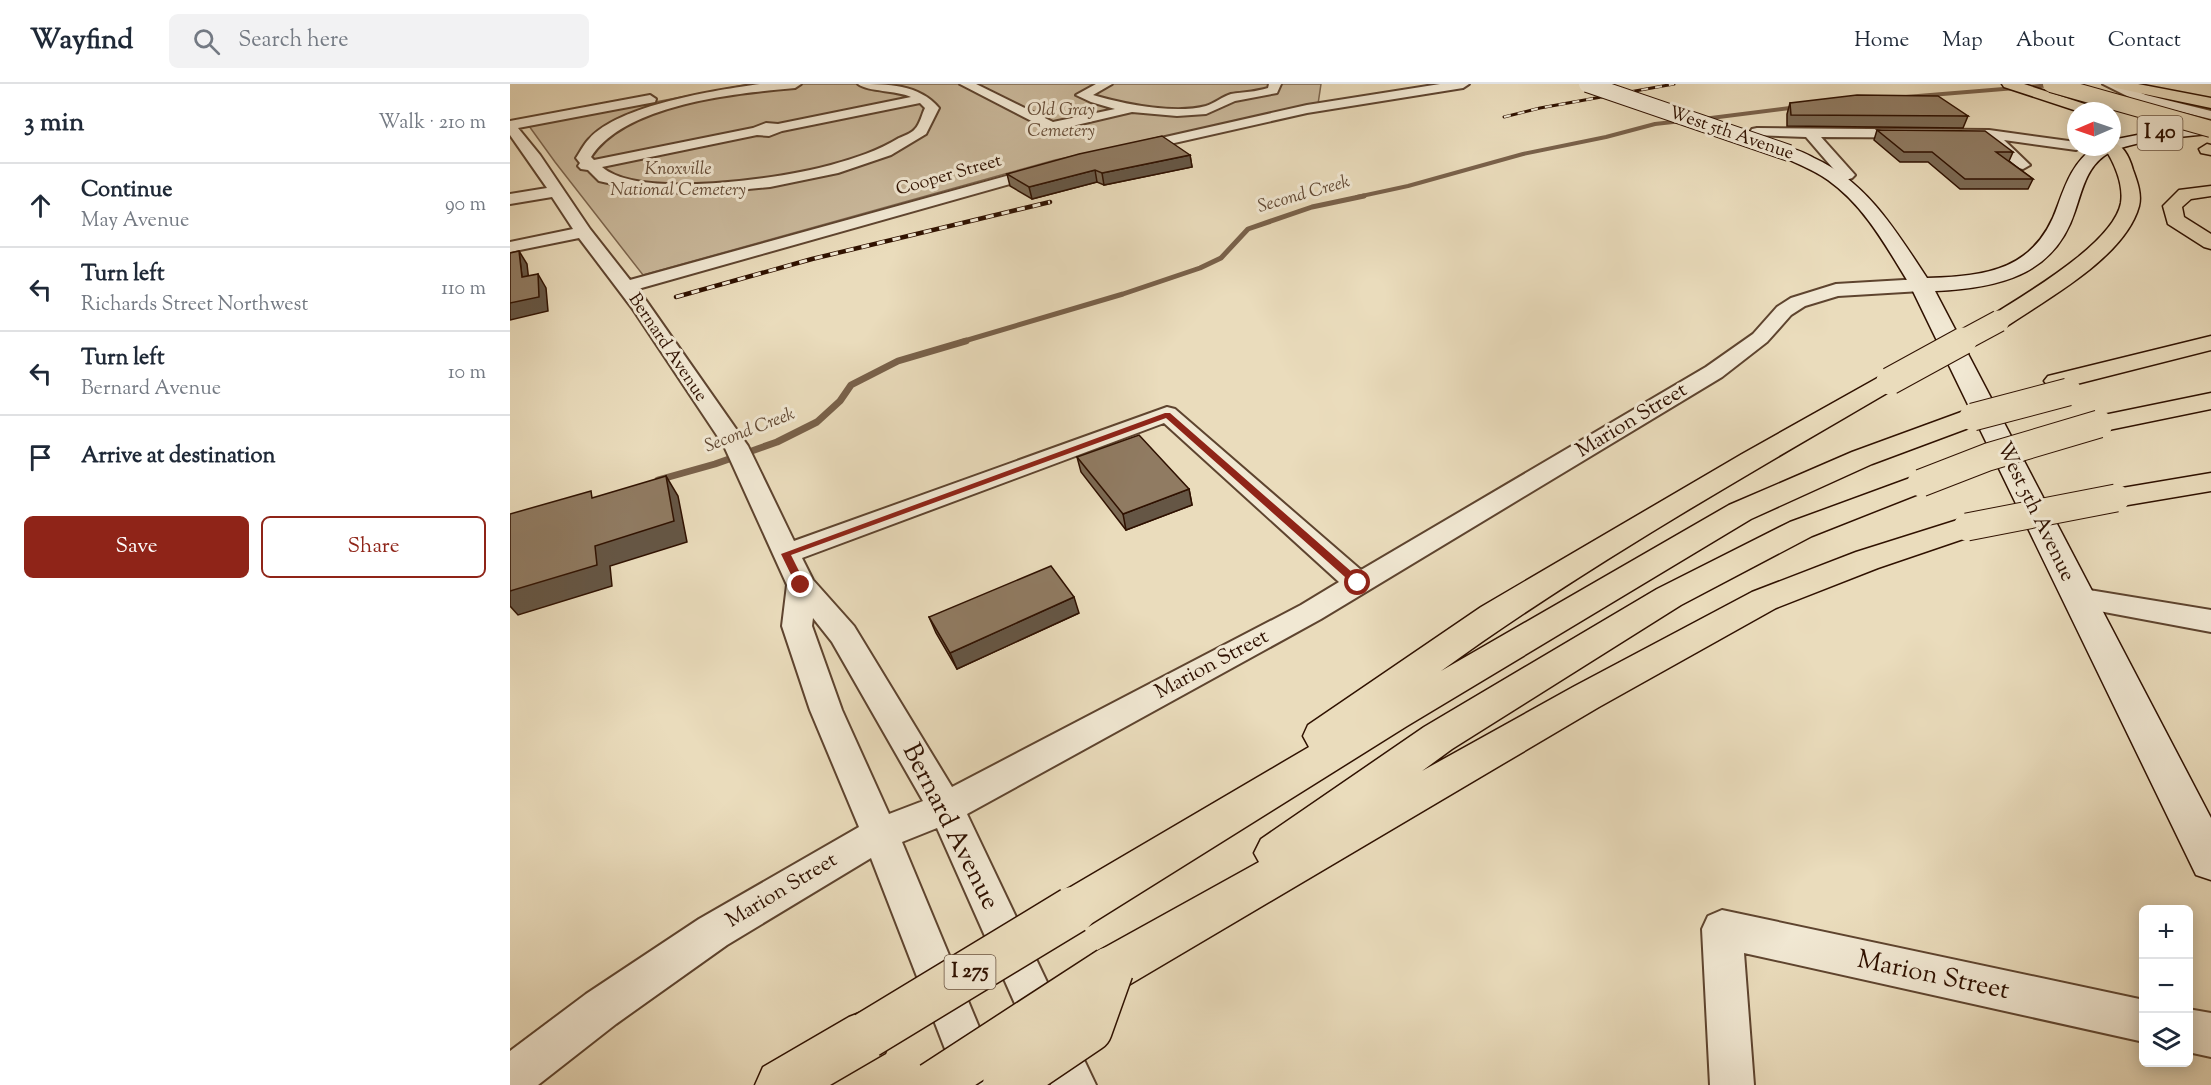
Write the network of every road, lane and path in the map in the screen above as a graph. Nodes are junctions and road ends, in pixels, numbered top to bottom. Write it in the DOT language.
graph roads {
  1 [pos="795,84"];
  2 [pos="864,84"];
  3 [pos="966,84"];
  4 [pos="1106,84"];
  5 [pos="1275,84"];
  6 [pos="1388,84"];
  7 [pos="1463,84"];
  8 [pos="1587,84"];
  9 [pos="1997,84"];
  10 [pos="2009,84"];
  11 [pos="2051,84"];
  12 [pos="2115,85"];
  13 [pos="716,87"];
  14 [pos="1409,92"];
  15 [pos="2211,98"];
  16 [pos="922,99"];
  17 [pos="2067,103"];
  18 [pos="2211,103"];
  19 [pos="1135,108"];
  20 [pos="1210,109"];
  21 [pos="2067,114"];
  22 [pos="2211,115"];
  23 [pos="2123,121"];
  24 [pos="510,125"];
  25 [pos="1223,128"];
  26 [pos="2207,128"];
  27 [pos="1757,132"];
  28 [pos="1809,132"];
  29 [pos="1989,134"];
  30 [pos="2121,142"];
  31 [pos="2067,143"];
  32 [pos="2209,150"];
  33 [pos="1112,153"];
  34 [pos="2091,156"];
  35 [pos="2111,156"];
  36 [pos="2023,165"];
  37 [pos="586,166"];
  38 [pos="1055,166"];
  39 [pos="1838,178"];
  40 [pos="2211,191"];
  41 [pos="555,192"];
  42 [pos="510,200"];
  43 [pos="583,232"];
  44 [pos="2211,243"];
  45 [pos="510,247"];
  46 [pos="1921,285"];
  47 [pos="625,287"];
  48 [pos="2211,343"];
  49 [pos="2211,358"];
  50 [pos="2062,387"];
  51 [pos="2211,401"];
  52 [pos="2211,483"];
  53 [pos="786,554"];
  54 [pos="1358,583"];
  55 [pos="801,585"];
  56 [pos="2077,598"];
  57 [pos="2211,621"];
  58 [pos="946,808"];
  59 [pos="880,834"];
  60 [pos="2211,861"];
  61 [pos="1073,910"];
  62 [pos="1110,970"];
  63 [pos="2139,1020"];
  64 [pos="2193,1031"];
  65 [pos="2211,1035"];
  66 [pos="510,1079"];
  67 [pos="782,1085"];
  68 [pos="933,1085"];
  69 [pos="981,1085"];
  70 [pos="1006,1085"];
  71 [pos="1074,1085"];
  72 [pos="1732,1085"];
  1 -- 13 [label="street"];
  2 -- 16 [label="street"];
  3 -- 19 [label="street"];
  4 -- 19 [label="street"];
  5 -- 20 [label="street"];
  6 -- 14 [label="street"];
  7 -- 14 [label="street"];
  8 -- 39 [label="street, West 5th Avenue, bridge"];
  9 -- 21 [label="highway"];
  10 -- 17 [label="highway"];
  11 -- 26 [label="highway, I 40, bridge"];
  12 -- 15 [label="highway"];
  12 -- 18 [label="highway"];
  12 -- 22 [label="street"];
  13 -- 24 [label="street"];
  13 -- 37 [label="street"];
  14 -- 25 [label="street"];
  16 -- 37 [label="street"];
  16 -- 37 [label="street"];
  19 -- 20 [label="street"];
  20 -- 25 [label="street"];
  23 -- 32 [label="highway, I 40"];
  24 -- 41 [label="street, Bernard Avenue"];
  25 -- 33 [label="street"];
  26 -- 30 [label="street"];
  27 -- 28 [label="street"];
  28 -- 29 [label="street"];
  28 -- 39 [label="street, West 5th Avenue"];
  29 -- 31 [label="street"];
  29 -- 36 [label="street"];
  34 -- 46 [label="street"];
  35 -- 61 [label="highway, bridge"];
  38 -- 47 [label="street, Cooper Street"];
  39 -- 46 [label="street, West 5th Avenue"];
  40 -- 44 [label="highway"];
  41 -- 42 [label="street"];
  41 -- 43 [label="street, Bernard Avenue"];
  43 -- 45 [label="street"];
  43 -- 47 [label="street, Bernard Avenue"];
  46 -- 54 [label="street, Marion Street"];
  46 -- 56 [label="street, West 5th Avenue"];
  47 -- 53 [label="street, Bernard Avenue"];
  48 -- 50 [label="highway"];
  49 -- 50 [label="highway"];
  50 -- 61 [label="highway, bridge"];
  51 -- 62 [label="highway, bridge"];
  52 -- 62 [label="highway, bridge"];
  53 -- 54 [label="street"];
  53 -- 55 [label="street, Bernard Avenue"];
  54 -- 58 [label="street, Marion Street"];
  55 -- 58 [label="street, Bernard Avenue"];
  55 -- 59 [label="street"];
  56 -- 57 [label="street"];
  56 -- 60 [label="street, West 5th Avenue"];
  58 -- 59 [label="street, Marion Street"];
  58 -- 71 [label="street, Bernard Avenue"];
  59 -- 66 [label="street, Marion Street"];
  59 -- 69 [label="street"];
  61 -- 67 [label="highway, I 275, bridge"];
  62 -- 68 [label="highway, bridge"];
  62 -- 70 [label="highway, bridge"];
  63 -- 72 [label="street, Marion Street"];
  64 -- 65 [label="street"];
}
